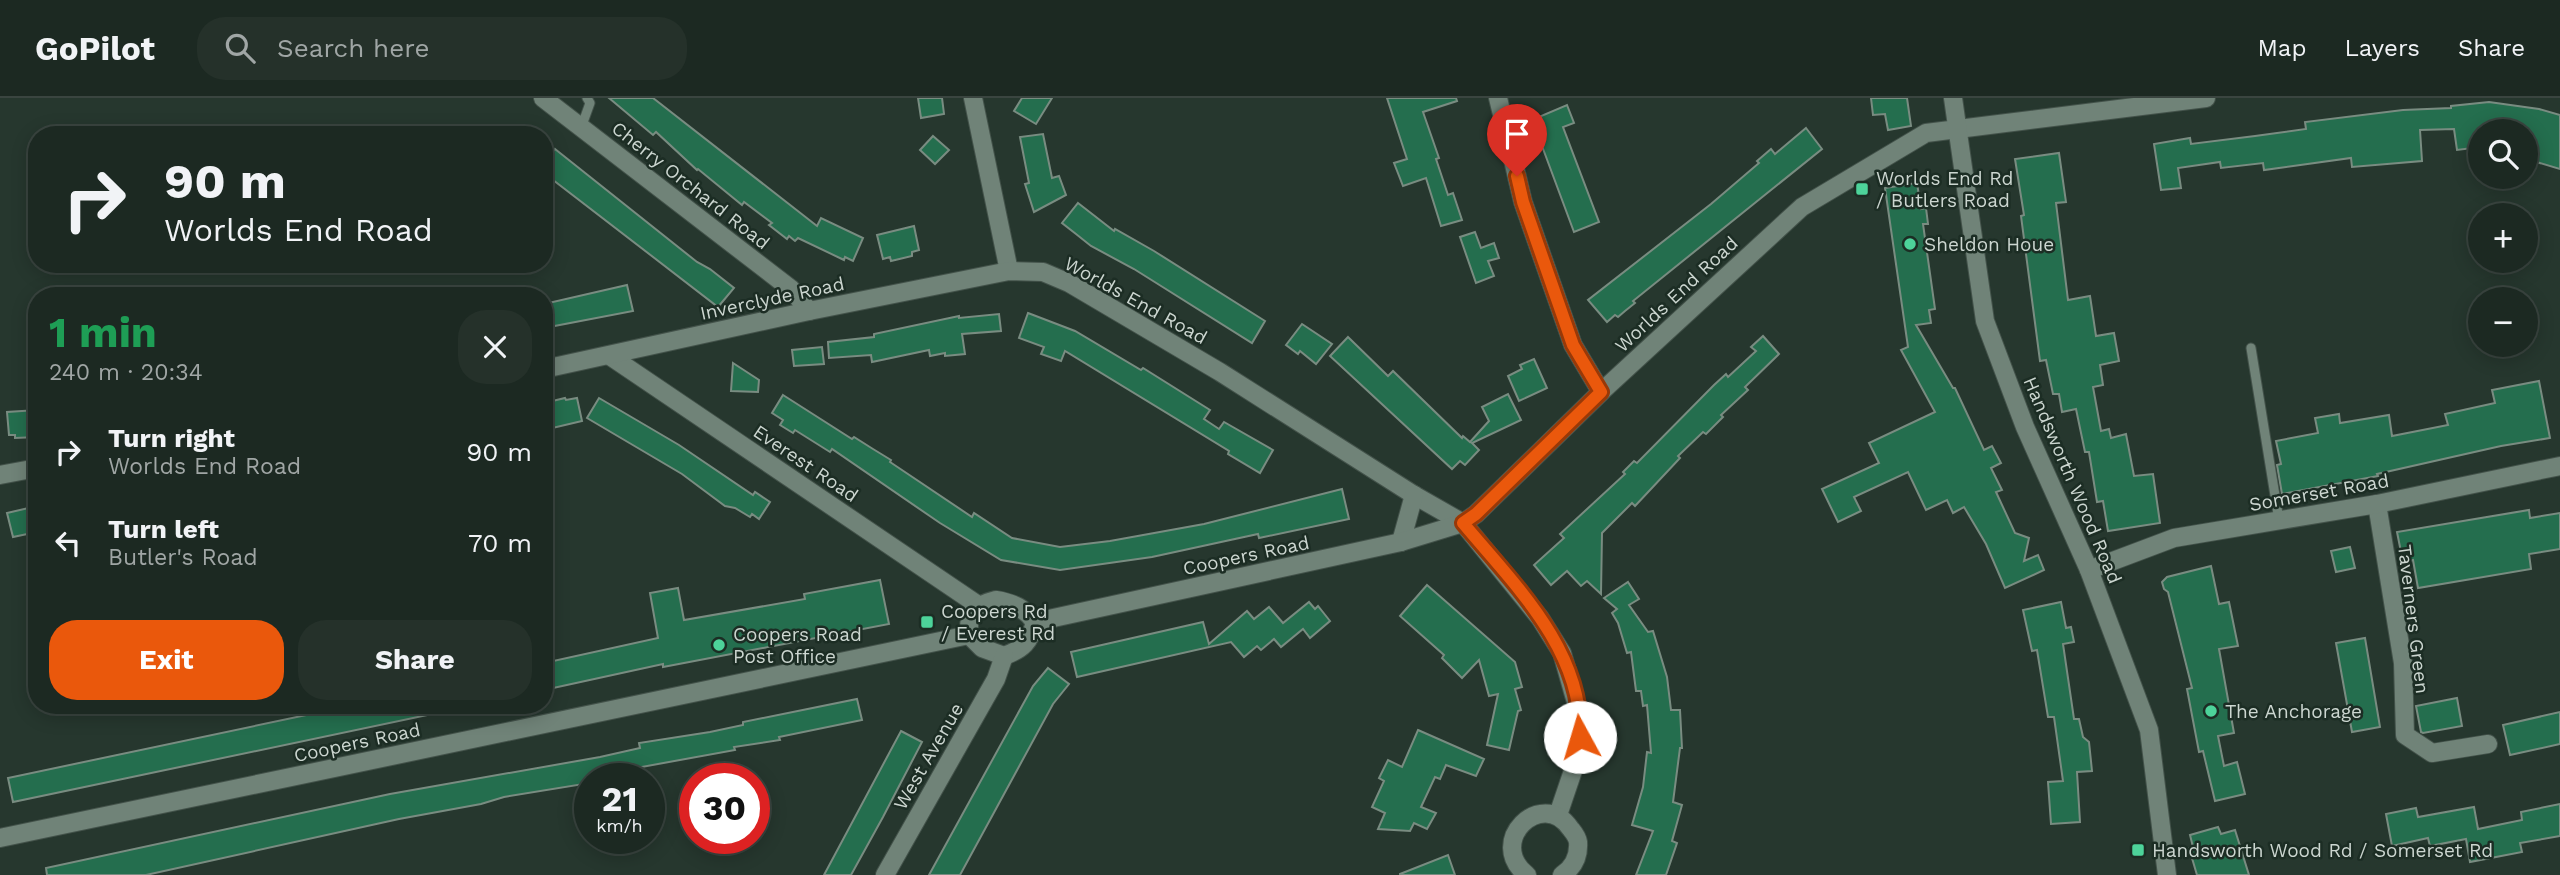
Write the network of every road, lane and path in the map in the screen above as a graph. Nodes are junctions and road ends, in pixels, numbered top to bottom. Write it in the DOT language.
graph roads {
  1 [pos="542,98"];
  2 [pos="587,98"];
  3 [pos="973,98"];
  4 [pos="1498,98"];
  5 [pos="1953,98"];
  6 [pos="2206,98"];
  7 [pos="581,128"];
  8 [pos="1956,130"];
  9 [pos="1009,271"];
  10 [pos="809,311"];
  11 [pos="2251,348"];
  12 [pos="610,356"];
  13 [pos="553,367"];
  14 [pos="1601,392"];
  15 [pos="2560,466"];
  16 [pos="28,470"];
  17 [pos="0,475"];
  18 [pos="1414,495"];
  19 [pos="2378,504"];
  20 [pos="2279,520"];
  21 [pos="1463,523"];
  22 [pos="1401,542"];
  23 [pos="2089,570"];
  24 [pos="978,605"];
  25 [pos="1035,622"];
  26 [pos="970,635"];
  27 [pos="1004,656"];
  28 [pos="2488,744"];
  29 [pos="1558,815"];
  30 [pos="0,838"];
  31 [pos="885,875"];
  32 [pos="1527,875"];
  33 [pos="1562,875"];
  34 [pos="2167,875"];
  1 -- 7 [label="street, Cherry Orchard Road"];
  2 -- 7 [label="lane"];
  3 -- 9 [label="street"];
  4 -- 14 [label="street"];
  5 -- 8 [label="street, Handsworth Wood Road"];
  6 -- 8 [label="street, Worlds End Road"];
  7 -- 10 [label="street, Cherry Orchard Road"];
  8 -- 14 [label="street, Worlds End Road"];
  8 -- 23 [label="street, Handsworth Wood Road"];
  9 -- 10 [label="street, Inverclyde Road"];
  9 -- 18 [label="street, Worlds End Road"];
  10 -- 12 [label="street, Inverclyde Road"];
  11 -- 20 [label="lane"];
  12 -- 13 [label="street, Inverclyde Road"];
  12 -- 24 [label="street, Everest Road"];
  14 -- 21 [label="street, Worlds End Road"];
  15 -- 19 [label="street, Somerset Road"];
  16 -- 17 [label="street"];
  18 -- 21 [label="street, Worlds End Road"];
  18 -- 22 [label="street"];
  19 -- 20 [label="street, Somerset Road"];
  19 -- 28 [label="street, Taverners Green"];
  20 -- 23 [label="street, Somerset Road"];
  21 -- 22 [label="street, Coopers Road"];
  21 -- 29 [label="street"];
  22 -- 25 [label="street, Coopers Road"];
  23 -- 34 [label="street, Handsworth Wood Road"];
  24 -- 25 [label="street"];
  24 -- 26 [label="street"];
  25 -- 27 [label="street"];
  26 -- 27 [label="street"];
  26 -- 30 [label="street, Coopers Road"];
  27 -- 31 [label="street, West Avenue"];
  29 -- 32 [label="street"];
  29 -- 33 [label="street"];
}
